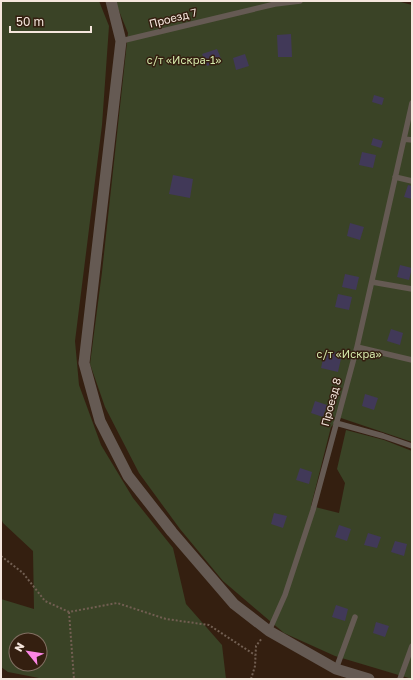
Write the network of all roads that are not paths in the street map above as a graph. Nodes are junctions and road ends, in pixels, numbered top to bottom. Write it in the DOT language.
graph roads {
  1 [pos="111,1"];
  2 [pos="300,1"];
  3 [pos="122,41"];
  4 [pos="412,103"];
  5 [pos="404,139"];
  6 [pos="412,140"];
  7 [pos="395,177"];
  8 [pos="412,181"];
  9 [pos="372,282"];
  10 [pos="412,289"];
  11 [pos="357,347"];
  12 [pos="412,360"];
  13 [pos="336,423"];
  14 [pos="412,446"];
  15 [pos="355,617"];
  16 [pos="269,631"];
  17 [pos="412,646"];
  18 [pos="336,669"];
  19 [pos="369,679"];
  20 [pos="400,679"];
  1 -- 3 [label="street"];
  2 -- 3 [label="lane, Проезд 7"];
  3 -- 16 [label="street"];
  4 -- 5 [label="lane, Проезд 8"];
  5 -- 6 [label="lane"];
  5 -- 7 [label="lane, Проезд 8"];
  7 -- 8 [label="lane"];
  7 -- 9 [label="lane, Проезд 8"];
  9 -- 10 [label="lane"];
  9 -- 11 [label="lane, Проезд 8"];
  11 -- 12 [label="lane"];
  11 -- 13 [label="lane, Проезд 8"];
  13 -- 14 [label="lane"];
  13 -- 16 [label="lane, Проезд 8"];
  15 -- 18 [label="lane"];
  16 -- 18 [label="street"];
  17 -- 20 [label="lane"];
  18 -- 19 [label="street"];
}
